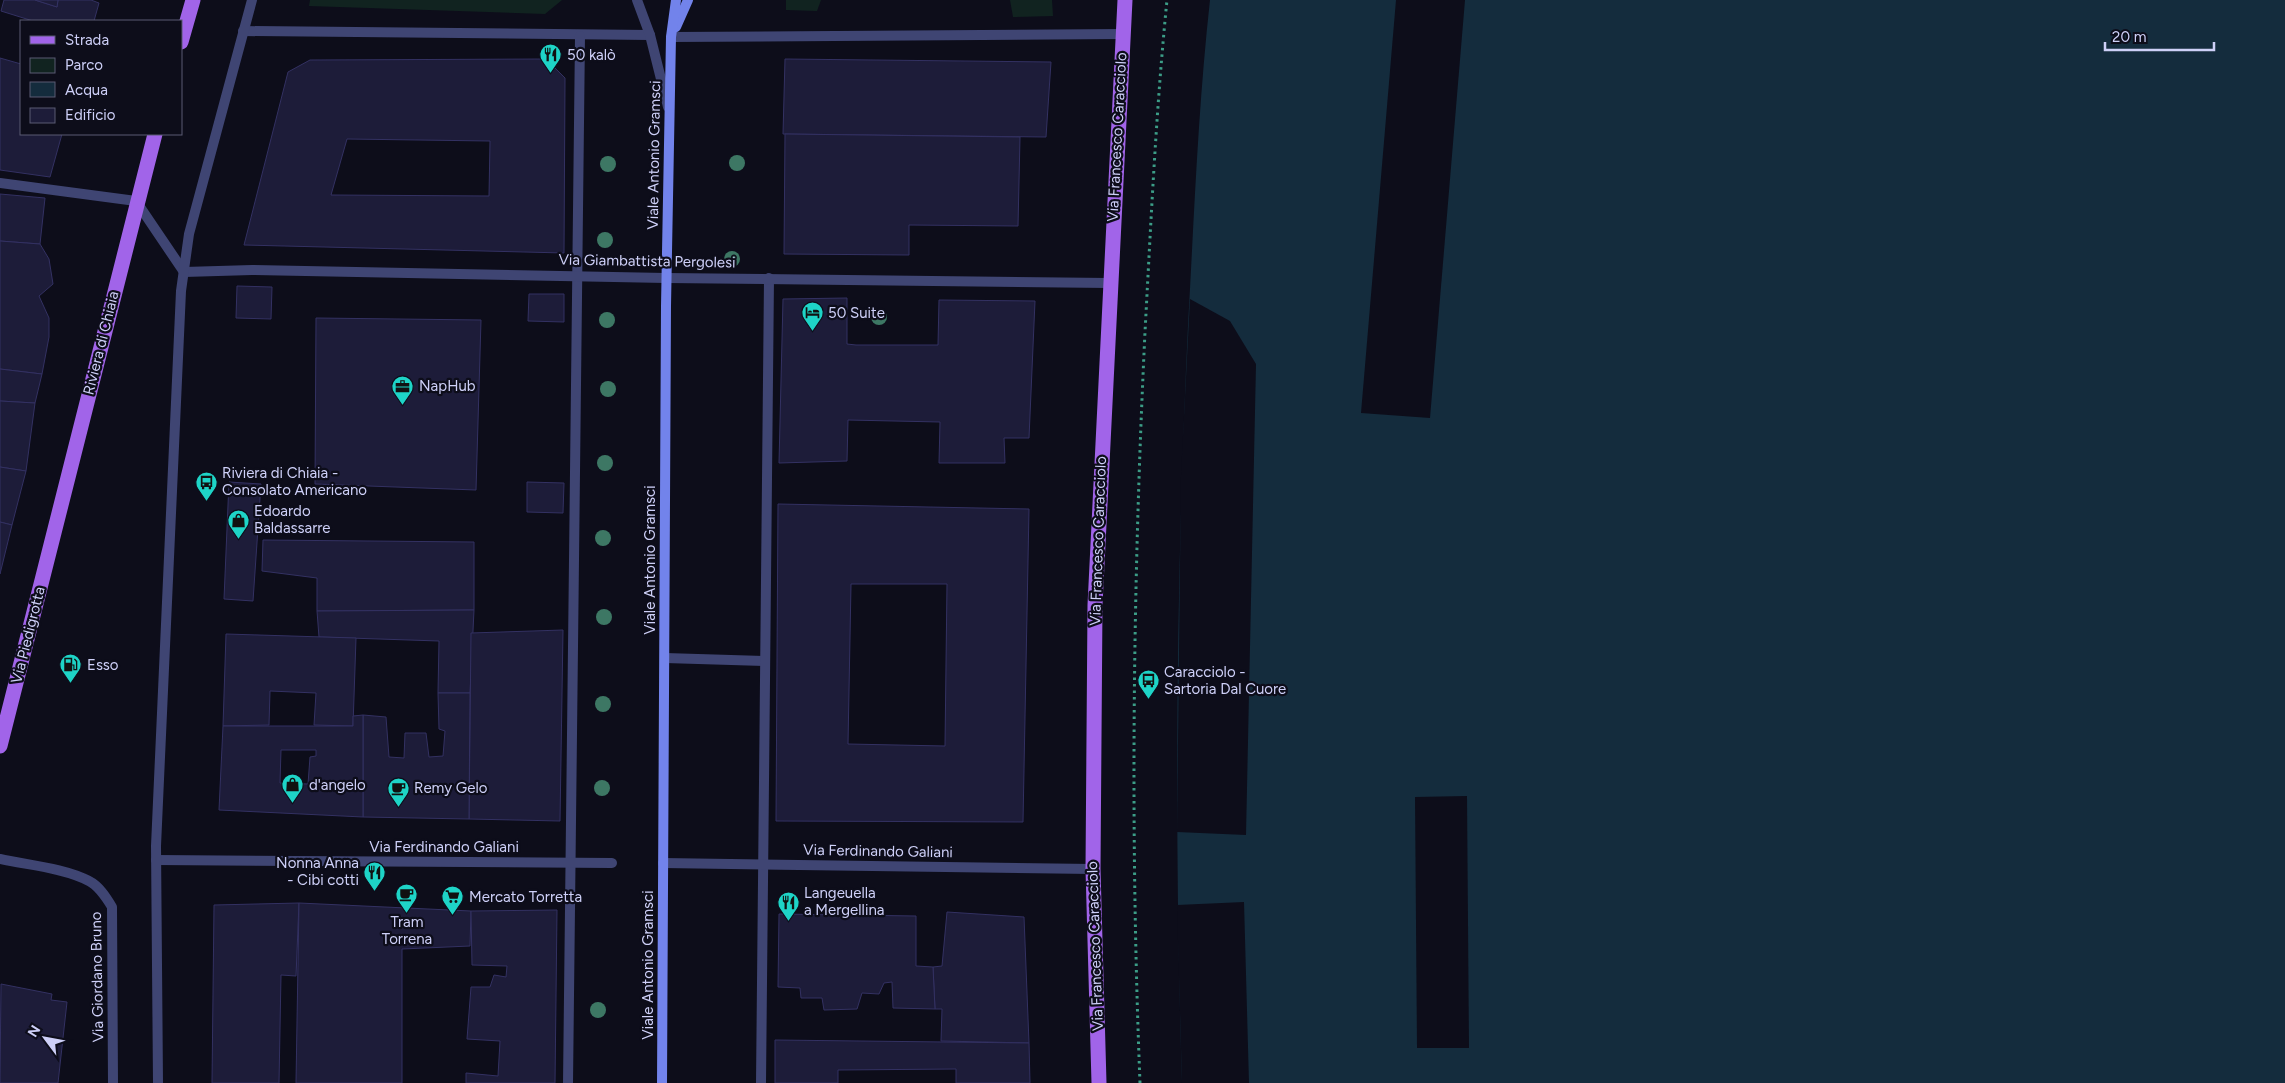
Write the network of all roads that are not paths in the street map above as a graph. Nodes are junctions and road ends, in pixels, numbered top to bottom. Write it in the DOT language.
graph roads {
  1 [pos="193,0"];
  2 [pos="252,0"];
  3 [pos="637,0"];
  4 [pos="676,0"];
  5 [pos="688,0"];
  6 [pos="1124,2"];
  7 [pos="243,31"];
  8 [pos="1123,34"];
  9 [pos="650,35"];
  10 [pos="580,36"];
  11 [pos="671,37"];
  12 [pos="182,38"];
  13 [pos="669,113"];
  14 [pos="155,135"];
  15 [pos="0,183"];
  16 [pos="136,201"];
  17 [pos="184,272"];
  18 [pos="577,275"];
  19 [pos="666,278"];
  20 [pos="769,278"];
  21 [pos="1109,283"];
  22 [pos="49,553"];
  23 [pos="665,658"];
  24 [pos="765,661"];
  25 [pos="0,746"];
  26 [pos="0,859"];
  27 [pos="156,860"];
  28 [pos="571,863"];
  29 [pos="663,863"];
  30 [pos="612,864"];
  31 [pos="763,864"];
  32 [pos="1093,869"];
  33 [pos="113,1083"];
  34 [pos="158,1083"];
  35 [pos="568,1083"];
  36 [pos="662,1083"];
  37 [pos="761,1083"];
  38 [pos="1099,1083"];
  1 -- 12 [label="main road"];
  2 -- 7 [label="street"];
  3 -- 9 [label="street"];
  4 -- 11 [label="street, Viale Antonio Gramsci"];
  5 -- 11 [label="street"];
  6 -- 8 [label="main road, Via Francesco Caracciolo"];
  7 -- 10 [label="street"];
  7 -- 17 [label="street"];
  8 -- 11 [label="street"];
  8 -- 21 [label="main road, Via Francesco Caracciolo"];
  9 -- 10 [label="street"];
  9 -- 13 [label="street"];
  10 -- 18 [label="street"];
  11 -- 13 [label="street, Viale Antonio Gramsci"];
  13 -- 19 [label="street, Viale Antonio Gramsci"];
  14 -- 16 [label="main road, Riviera di Chiaia"];
  15 -- 16 [label="street"];
  16 -- 17 [label="street"];
  16 -- 22 [label="main road, Riviera di Chiaia"];
  17 -- 18 [label="street, Via Giambattista Pergolesi"];
  17 -- 27 [label="street"];
  18 -- 19 [label="street, Via Giambattista Pergolesi"];
  18 -- 28 [label="street"];
  19 -- 20 [label="street, Via Giambattista Pergolesi"];
  19 -- 23 [label="street, Viale Antonio Gramsci"];
  20 -- 21 [label="street, Via Giambattista Pergolesi"];
  20 -- 24 [label="street"];
  21 -- 32 [label="main road, Via Francesco Caracciolo"];
  22 -- 25 [label="main road, Via Piedigrotta"];
  23 -- 24 [label="street"];
  23 -- 29 [label="street, Viale Antonio Gramsci"];
  24 -- 31 [label="street"];
  26 -- 33 [label="street, Via Giordano Bruno"];
  27 -- 28 [label="street, Via Ferdinando Galiani"];
  27 -- 34 [label="street"];
  28 -- 30 [label="street, Via Ferdinando Galiani"];
  28 -- 35 [label="street"];
  29 -- 31 [label="street, Via Ferdinando Galiani"];
  29 -- 36 [label="street, Viale Antonio Gramsci"];
  31 -- 32 [label="street, Via Ferdinando Galiani"];
  31 -- 37 [label="street"];
  32 -- 38 [label="main road, Via Francesco Caracciolo"];
}
